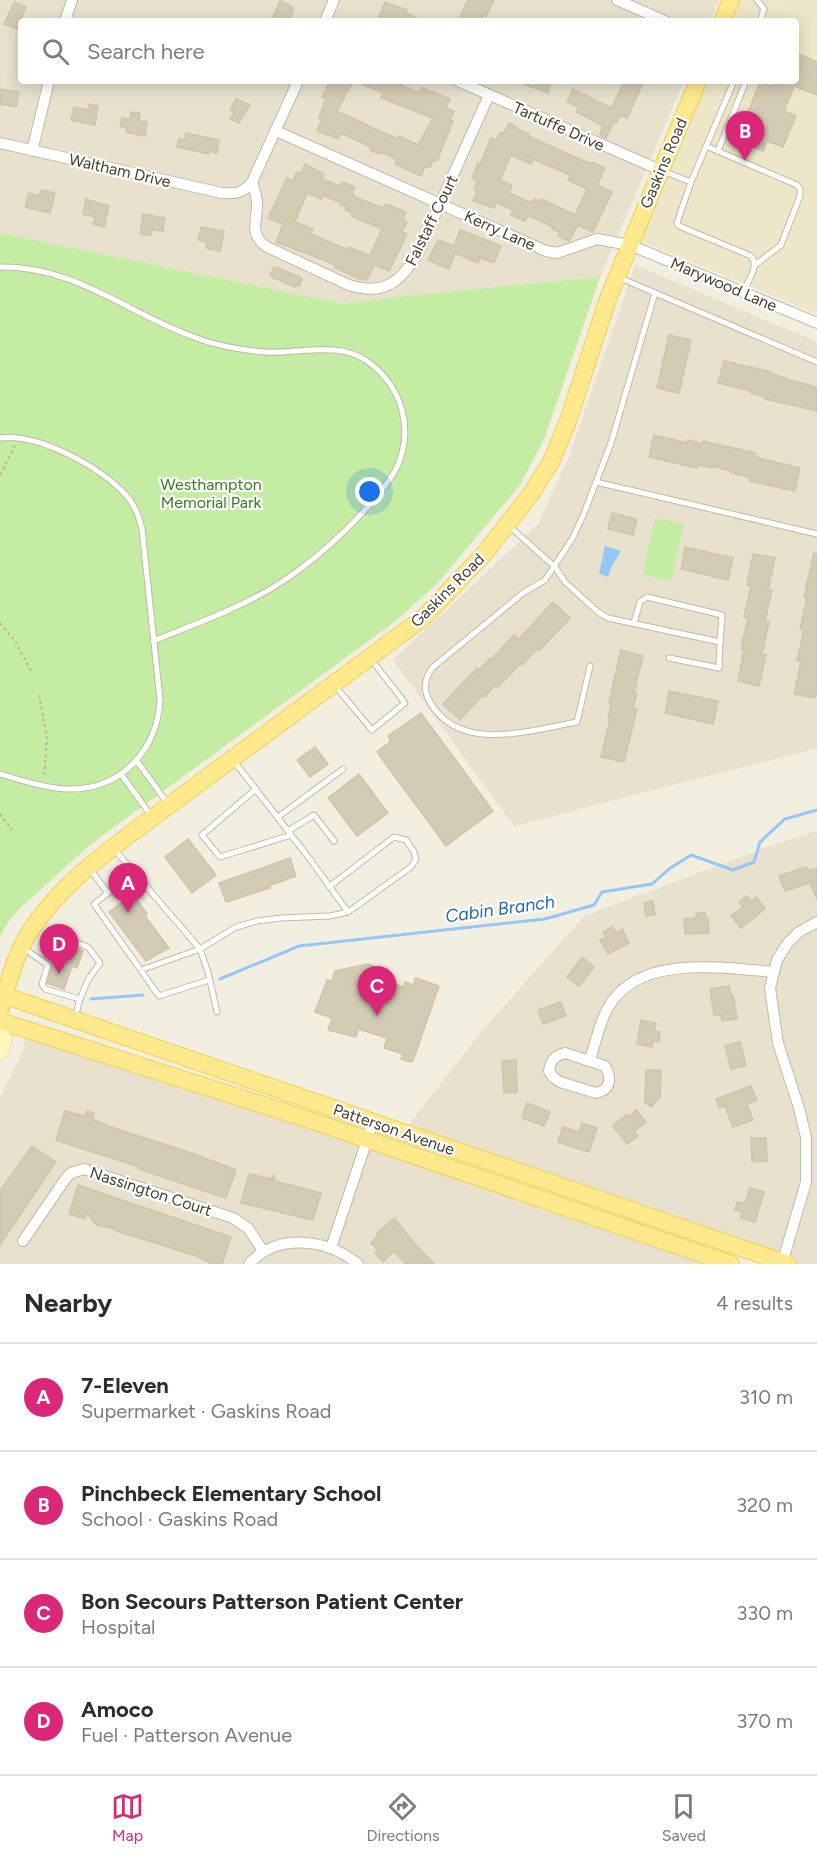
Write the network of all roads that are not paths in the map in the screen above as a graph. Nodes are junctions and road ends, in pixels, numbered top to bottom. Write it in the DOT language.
graph roads {
  1 [pos="72,0"];
  2 [pos="334,0"];
  3 [pos="617,0"];
  4 [pos="731,0"];
  5 [pos="757,0"];
  6 [pos="764,12"];
  7 [pos="66,18"];
  8 [pos="326,18"];
  9 [pos="658,18"];
  10 [pos="723,18"];
  11 [pos="761,18"];
  12 [pos="767,18"];
  13 [pos="48,84"];
  14 [pos="297,84"];
  15 [pos="465,84"];
  16 [pos="697,84"];
  17 [pos="733,84"];
  18 [pos="745,84"];
  19 [pos="489,94"];
  20 [pos="276,130"];
  21 [pos="0,143"];
  22 [pos="706,146"];
  23 [pos="32,151"];
  24 [pos="718,151"];
  25 [pos="660,170"];
  26 [pos="252,182"];
  27 [pos="692,182"];
  28 [pos="440,204"];
  29 [pos="630,245"];
  30 [pos="756,265"];
  31 [pos="0,267"];
  32 [pos="617,277"];
  33 [pos="655,292"];
  34 [pos="743,292"];
  35 [pos="817,322"];
  36 [pos="817,362"];
  37 [pos="0,438"];
  38 [pos="596,482"];
  39 [pos="507,524"];
  40 [pos="817,534"];
  41 [pos="555,567"];
  42 [pos="634,624"];
  43 [pos="153,641"];
  44 [pos="720,642"];
  45 [pos="370,658"];
  46 [pos="669,658"];
  47 [pos="590,666"];
  48 [pos="334,685"];
  49 [pos="232,759"];
  50 [pos="136,760"];
  51 [pos="343,769"];
  52 [pos="0,774"];
  53 [pos="121,774"];
  54 [pos="256,789"];
  55 [pos="169,806"];
  56 [pos="278,817"];
  57 [pos="152,818"];
  58 [pos="290,833"];
  59 [pos="334,841"];
  60 [pos="113,847"];
  61 [pos="89,868"];
  62 [pos="135,875"];
  63 [pos="330,886"];
  64 [pos="108,893"];
  65 [pos="348,912"];
  66 [pos="817,922"];
  67 [pos="61,937"];
  68 [pos="22,947"];
  69 [pos="200,949"];
  70 [pos="141,970"];
  71 [pos="774,972"];
  72 [pos="209,980"];
  73 [pos="80,999"];
  74 [pos="2,1000"];
  75 [pos="217,1012"];
  76 [pos="74,1020"];
  77 [pos="0,1021"];
  78 [pos="0,1028"];
  79 [pos="0,1053"];
  80 [pos="590,1060"];
  81 [pos="373,1122"];
  82 [pos="367,1140"];
  83 [pos="23,1241"];
  84 [pos="331,1248"];
  85 [pos="263,1251"];
  86 [pos="784,1263"];
  87 [pos="249,1264"];
  88 [pos="358,1264"];
  89 [pos="730,1264"];
  1 -- 7 [label="street"];
  2 -- 8 [label="street"];
  3 -- 9 [label="street"];
  4 -- 10 [label="main road"];
  5 -- 6 [label="lane"];
  6 -- 11 [label="lane"];
  6 -- 12 [label="lane"];
  13 -- 23 [label="street"];
  14 -- 20 [label="street"];
  15 -- 19 [label="street, Tartuffe Drive"];
  16 -- 25 [label="main road, Gaskins Road"];
  17 -- 22 [label="lane"];
  18 -- 24 [label="lane"];
  19 -- 25 [label="street, Tartuffe Drive"];
  19 -- 28 [label="street, Falstaff Court"];
  20 -- 26 [label="street"];
  20 -- 28 [label="street, Kerry Lane"];
  21 -- 23 [label="street, Waltham Drive"];
  22 -- 24 [label="lane"];
  22 -- 27 [label="lane"];
  23 -- 26 [label="street, Waltham Drive"];
  24 -- 30 [label="lane"];
  25 -- 27 [label="lane"];
  25 -- 29 [label="main road, Gaskins Road"];
  26 -- 28 [label="street, Falstaff Court"];
  27 -- 30 [label="lane"];
  28 -- 29 [label="street, Kerry Lane"];
  29 -- 32 [label="main road, Gaskins Road"];
  29 -- 34 [label="street, Marywood Lane"];
  30 -- 34 [label="lane"];
  31 -- 43 [label="lane"];
  32 -- 33 [label="lane"];
  32 -- 39 [label="main road, Gaskins Road"];
  33 -- 36 [label="lane"];
  33 -- 38 [label="lane"];
  34 -- 35 [label="street, Marywood Lane"];
  37 -- 43 [label="lane"];
  38 -- 40 [label="lane"];
  38 -- 41 [label="lane"];
  39 -- 41 [label="lane"];
  39 -- 45 [label="main road, Gaskins Road"];
  41 -- 42 [label="lane"];
  41 -- 47 [label="lane"];
  42 -- 44 [label="lane"];
  42 -- 44 [label="lane"];
  43 -- 50 [label="lane"];
  44 -- 46 [label="lane"];
  45 -- 48 [label="main road, Gaskins Road"];
  45 -- 48 [label="lane"];
  48 -- 49 [label="main road, Gaskins Road"];
  49 -- 54 [label="lane"];
  49 -- 55 [label="main road, Gaskins Road"];
  50 -- 53 [label="lane"];
  50 -- 55 [label="lane"];
  51 -- 56 [label="lane"];
  52 -- 53 [label="lane"];
  53 -- 57 [label="lane"];
  54 -- 56 [label="lane"];
  54 -- 58 [label="lane"];
  55 -- 57 [label="main road, Gaskins Road"];
  56 -- 58 [label="lane"];
  57 -- 60 [label="main road, Gaskins Road"];
  58 -- 59 [label="lane"];
  58 -- 63 [label="lane"];
  60 -- 61 [label="main road, Gaskins Road"];
  60 -- 62 [label="lane"];
  61 -- 64 [label="lane"];
  61 -- 68 [label="main road, Gaskins Road"];
  62 -- 64 [label="lane"];
  62 -- 69 [label="lane"];
  63 -- 65 [label="lane"];
  63 -- 65 [label="lane"];
  64 -- 70 [label="lane"];
  65 -- 69 [label="lane"];
  66 -- 71 [label="street"];
  67 -- 73 [label="lane"];
  68 -- 73 [label="lane"];
  68 -- 74 [label="main road, Gaskins Road"];
  69 -- 70 [label="lane"];
  69 -- 72 [label="lane"];
  70 -- 72 [label="lane"];
  71 -- 80 [label="street"];
  71 -- 86 [label="street"];
  72 -- 75 [label="lane"];
  73 -- 76 [label="lane"];
  74 -- 76 [label="main road, Patterson Avenue"];
  76 -- 81 [label="main road, Patterson Avenue"];
  77 -- 82 [label="main road, Patterson Avenue"];
  78 -- 79 [label="main road"];
  80 -- 80 [label="street"];
  81 -- 82 [label="street"];
  81 -- 86 [label="main road, Patterson Avenue"];
  82 -- 84 [label="street"];
  82 -- 89 [label="main road, Patterson Avenue"];
  83 -- 85 [label="street, Nassington Court"];
  84 -- 85 [label="street"];
  84 -- 88 [label="street"];
  85 -- 87 [label="street"];
}
